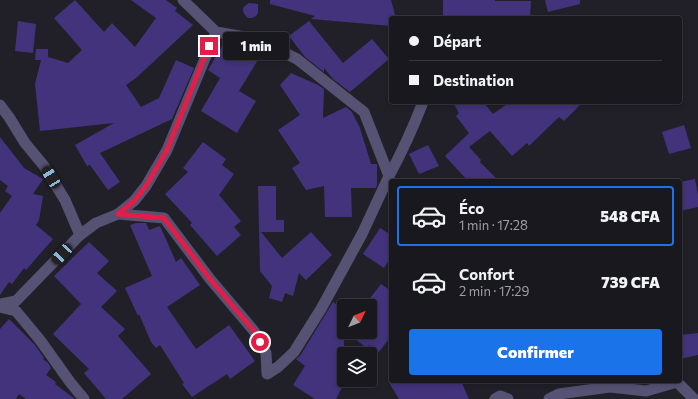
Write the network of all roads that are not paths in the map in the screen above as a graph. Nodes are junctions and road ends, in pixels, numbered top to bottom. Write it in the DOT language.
graph roads {
  1 [pos="183,0"];
  2 [pos="216,32"];
  3 [pos="422,104"];
  4 [pos="0,105"];
  5 [pos="389,176"];
  6 [pos="118,214"];
  7 [pos="80,235"];
  8 [pos="0,304"];
  9 [pos="0,307"];
  10 [pos="674,383"];
  11 [pos="679,383"];
  12 [pos="84,399"];
  13 [pos="496,399"];
  14 [pos="508,399"];
  15 [pos="549,399"];
  16 [pos="694,399"];
  1 -- 2 [label="street"];
  2 -- 5 [label="street"];
  2 -- 6 [label="street"];
  3 -- 5 [label="street"];
  4 -- 7 [label="street"];
  5 -- 6 [label="street"];
  6 -- 7 [label="street"];
  7 -- 8 [label="street"];
  9 -- 12 [label="street"];
  10 -- 15 [label="street"];
  11 -- 16 [label="street"];
  13 -- 14 [label="street"];
}
